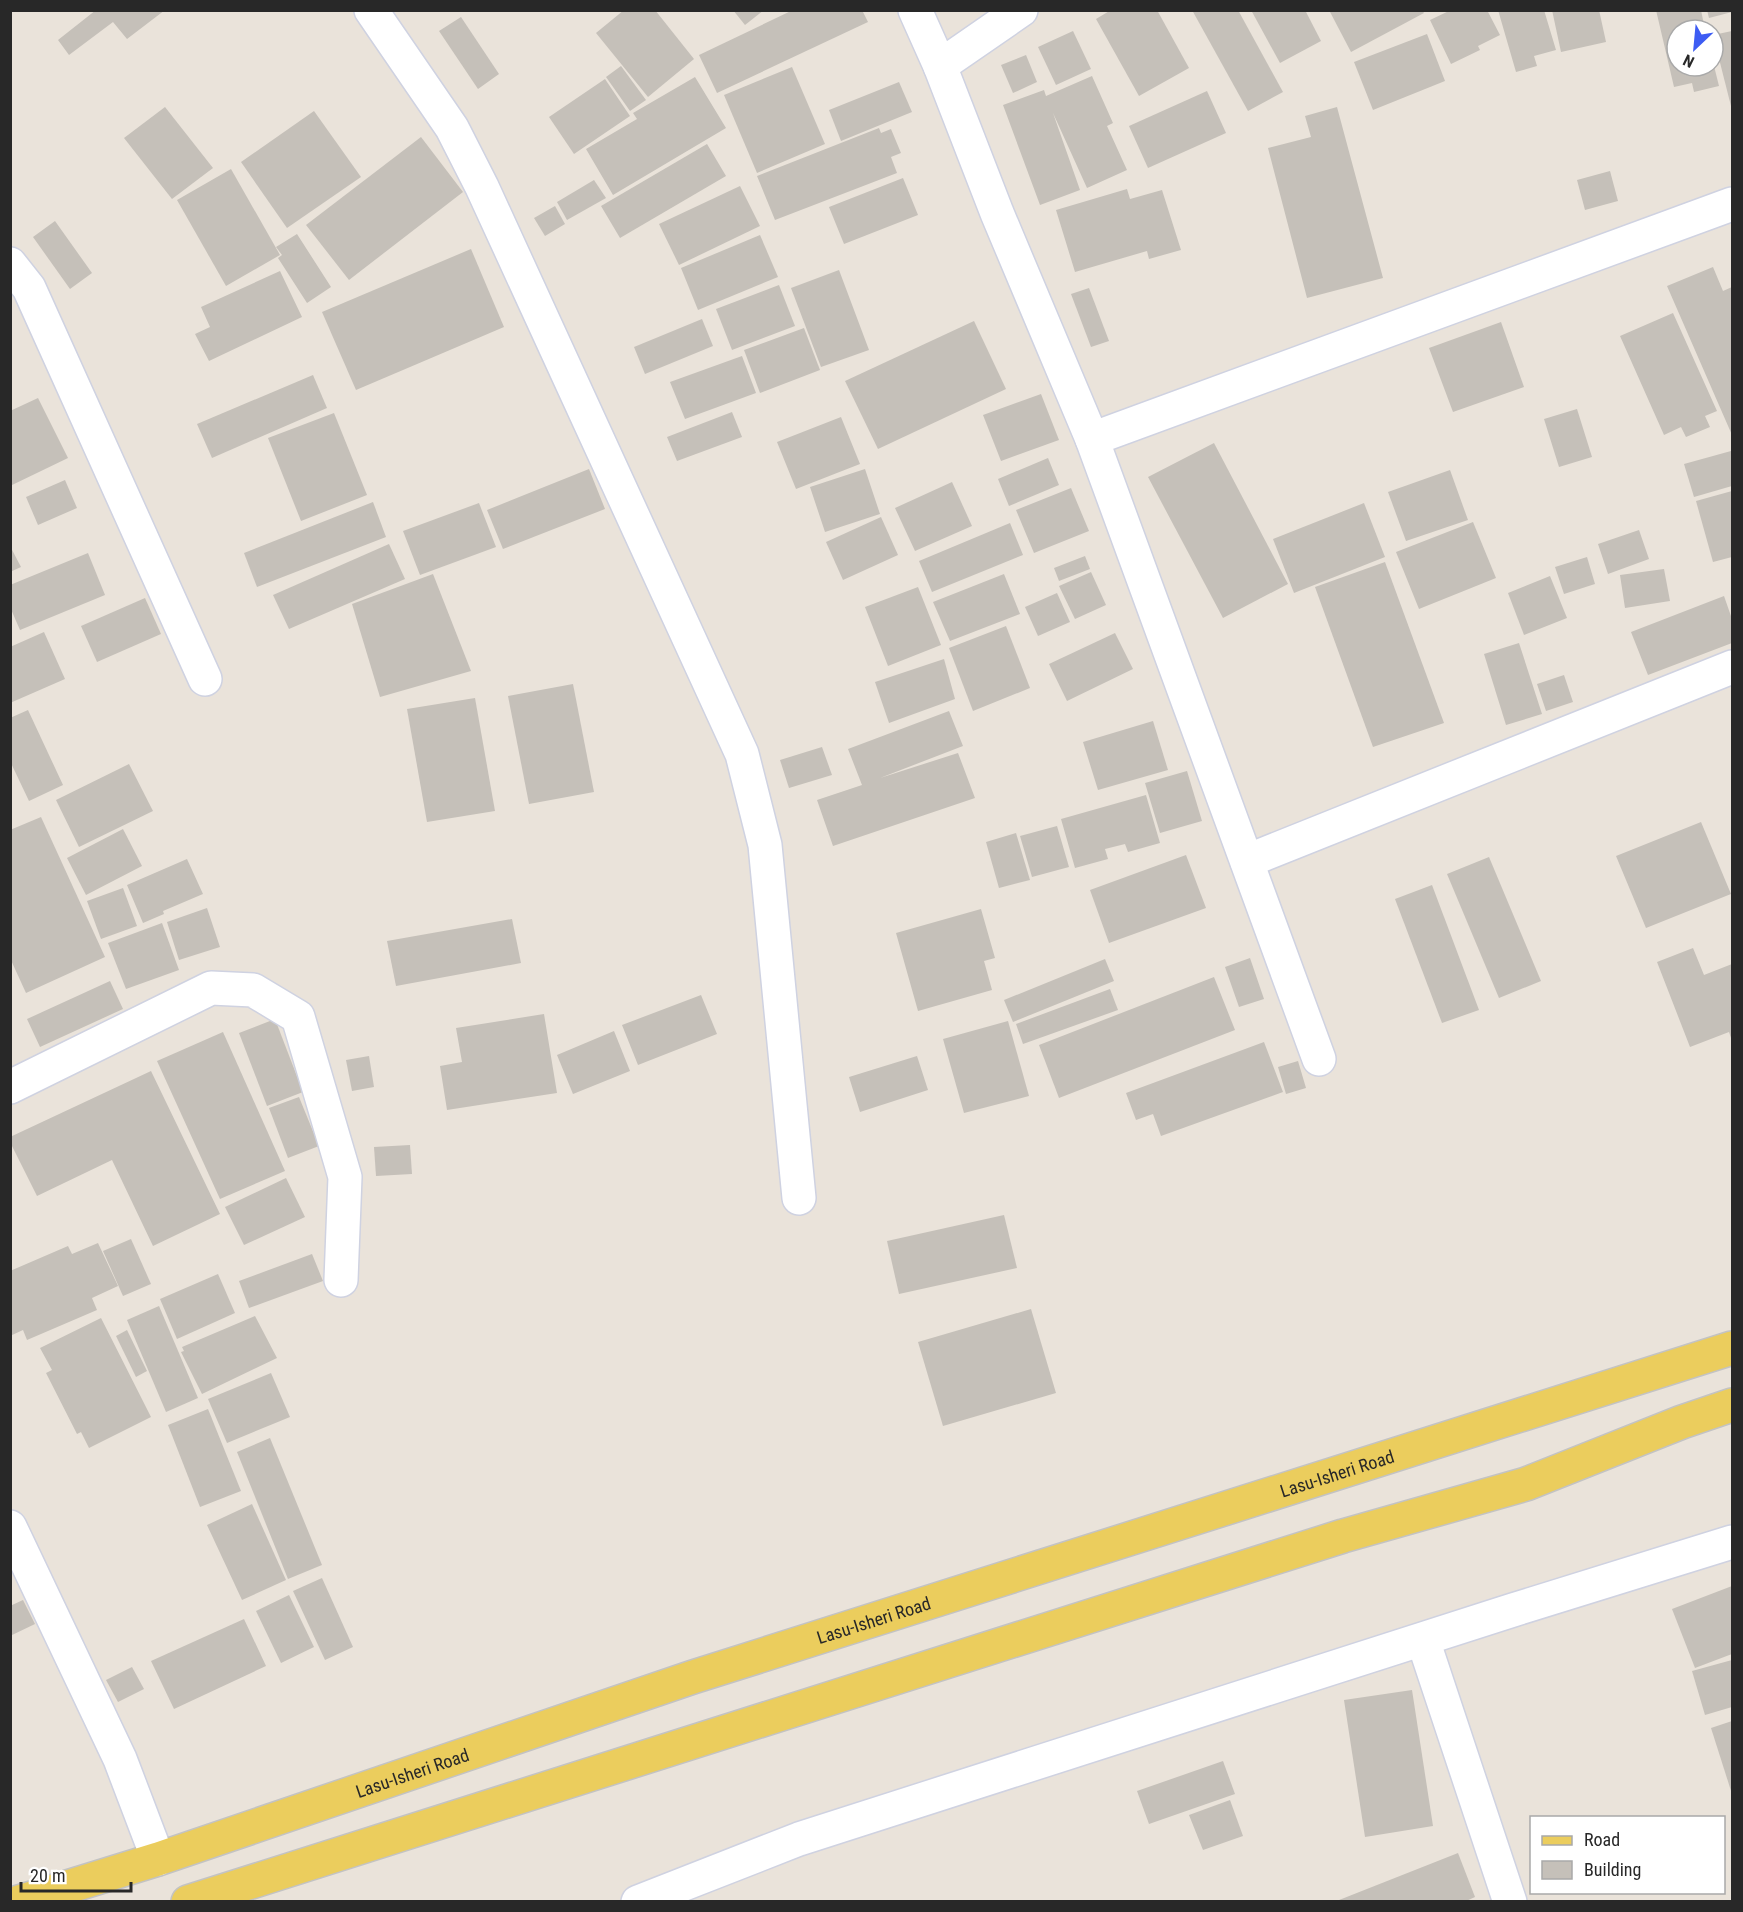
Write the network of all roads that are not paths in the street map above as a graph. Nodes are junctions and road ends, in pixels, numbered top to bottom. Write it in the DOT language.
graph roads {
  1 [pos="370,10"];
  2 [pos="915,10"];
  3 [pos="1021,10"];
  4 [pos="940,66"];
  5 [pos="1732,204"];
  6 [pos="10,264"];
  7 [pos="1092,439"];
  8 [pos="1732,667"];
  9 [pos="206,679"];
  10 [pos="1247,861"];
  11 [pos="1319,1059"];
  12 [pos="10,1087"];
  13 [pos="799,1198"];
  14 [pos="341,1280"];
  15 [pos="1732,1348"];
  16 [pos="1732,1405"];
  17 [pos="10,1527"];
  18 [pos="1732,1542"];
  19 [pos="1423,1640"];
  20 [pos="158,1859"];
  21 [pos="19,1902"];
  22 [pos="188,1902"];
  23 [pos="638,1902"];
  24 [pos="1510,1902"];
  1 -- 13 [label="street"];
  2 -- 4 [label="street"];
  3 -- 4 [label="street"];
  4 -- 7 [label="street"];
  5 -- 7 [label="street"];
  6 -- 9 [label="street"];
  7 -- 10 [label="street"];
  8 -- 10 [label="street"];
  10 -- 11 [label="street"];
  12 -- 14 [label="street"];
  15 -- 20 [label="main road, Lasu-Isheri Road"];
  16 -- 22 [label="main road"];
  17 -- 20 [label="street"];
  18 -- 19 [label="street"];
  19 -- 23 [label="street"];
  19 -- 24 [label="street"];
  20 -- 21 [label="main road, Lasu-Isheri Road"];
}
